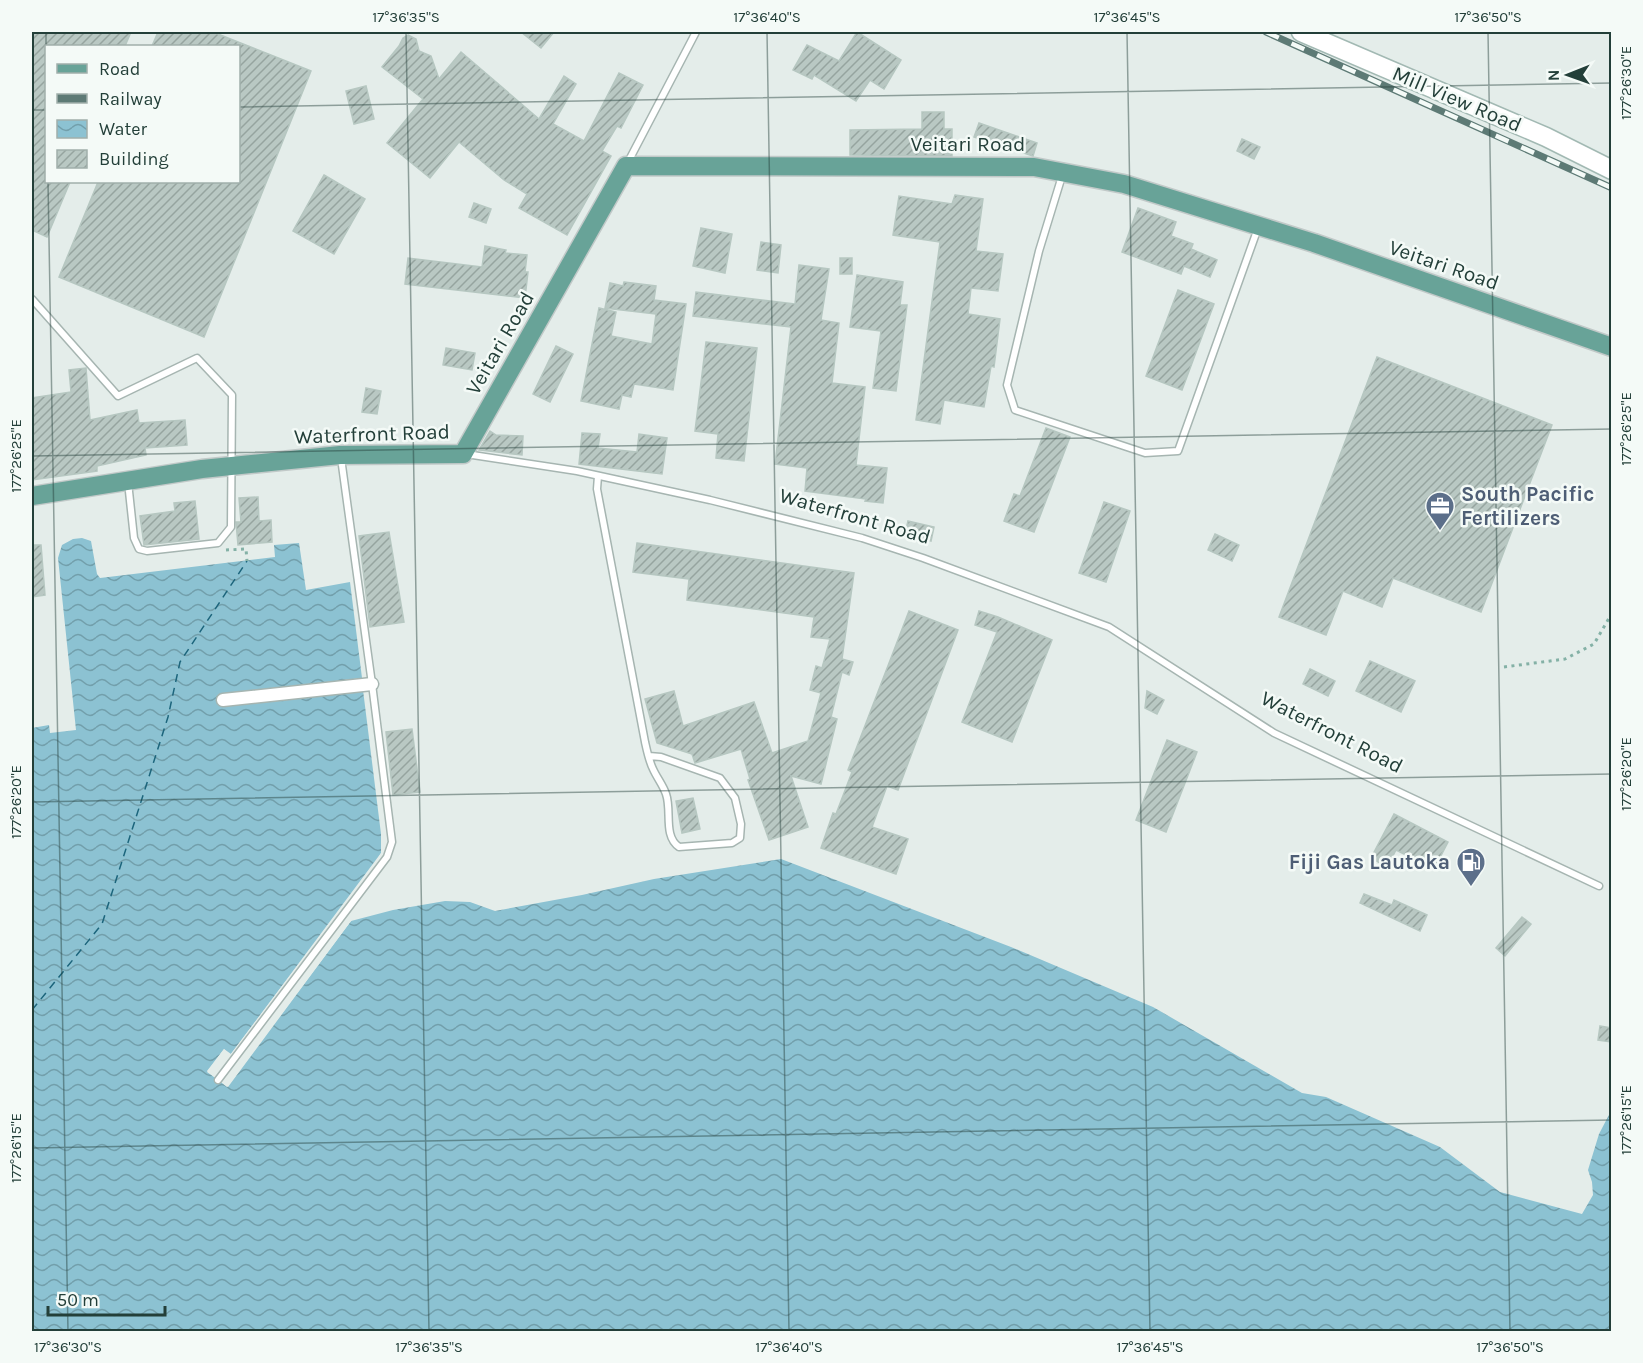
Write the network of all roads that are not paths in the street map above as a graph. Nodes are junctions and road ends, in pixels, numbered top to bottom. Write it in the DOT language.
graph roads {
  1 [pos="696,32"];
  2 [pos="1301,32"];
  3 [pos="626,166"];
  4 [pos="1611,170"];
  5 [pos="1063,172"];
  6 [pos="1259,226"];
  7 [pos="32,299"];
  8 [pos="1611,347"];
  9 [pos="464,454"];
  10 [pos="340,455"];
  11 [pos="231,466"];
  12 [pos="598,476"];
  13 [pos="128,481"];
  14 [pos="32,496"];
  15 [pos="372,684"];
  16 [pos="223,700"];
  17 [pos="649,756"];
  18 [pos="1599,886"];
  19 [pos="218,1080"];
  1 -- 3 [label="lane"];
  2 -- 4 [label="street, Mill View Road"];
  3 -- 5 [label="main road, Veitari Road"];
  3 -- 9 [label="main road, Veitari Road"];
  5 -- 6 [label="main road, Veitari Road"];
  5 -- 6 [label="lane"];
  6 -- 8 [label="main road, Veitari Road"];
  7 -- 11 [label="lane"];
  9 -- 10 [label="main road, Waterfront Road"];
  9 -- 12 [label="lane, Waterfront Road"];
  10 -- 11 [label="main road, Waterfront Road"];
  10 -- 15 [label="lane"];
  11 -- 13 [label="main road, Waterfront Road"];
  11 -- 13 [label="lane"];
  12 -- 17 [label="lane"];
  12 -- 18 [label="lane, Waterfront Road"];
  13 -- 14 [label="main road, Waterfront Road"];
  15 -- 16 [label="street"];
  15 -- 19 [label="lane"];
  17 -- 17 [label="lane"];
}
